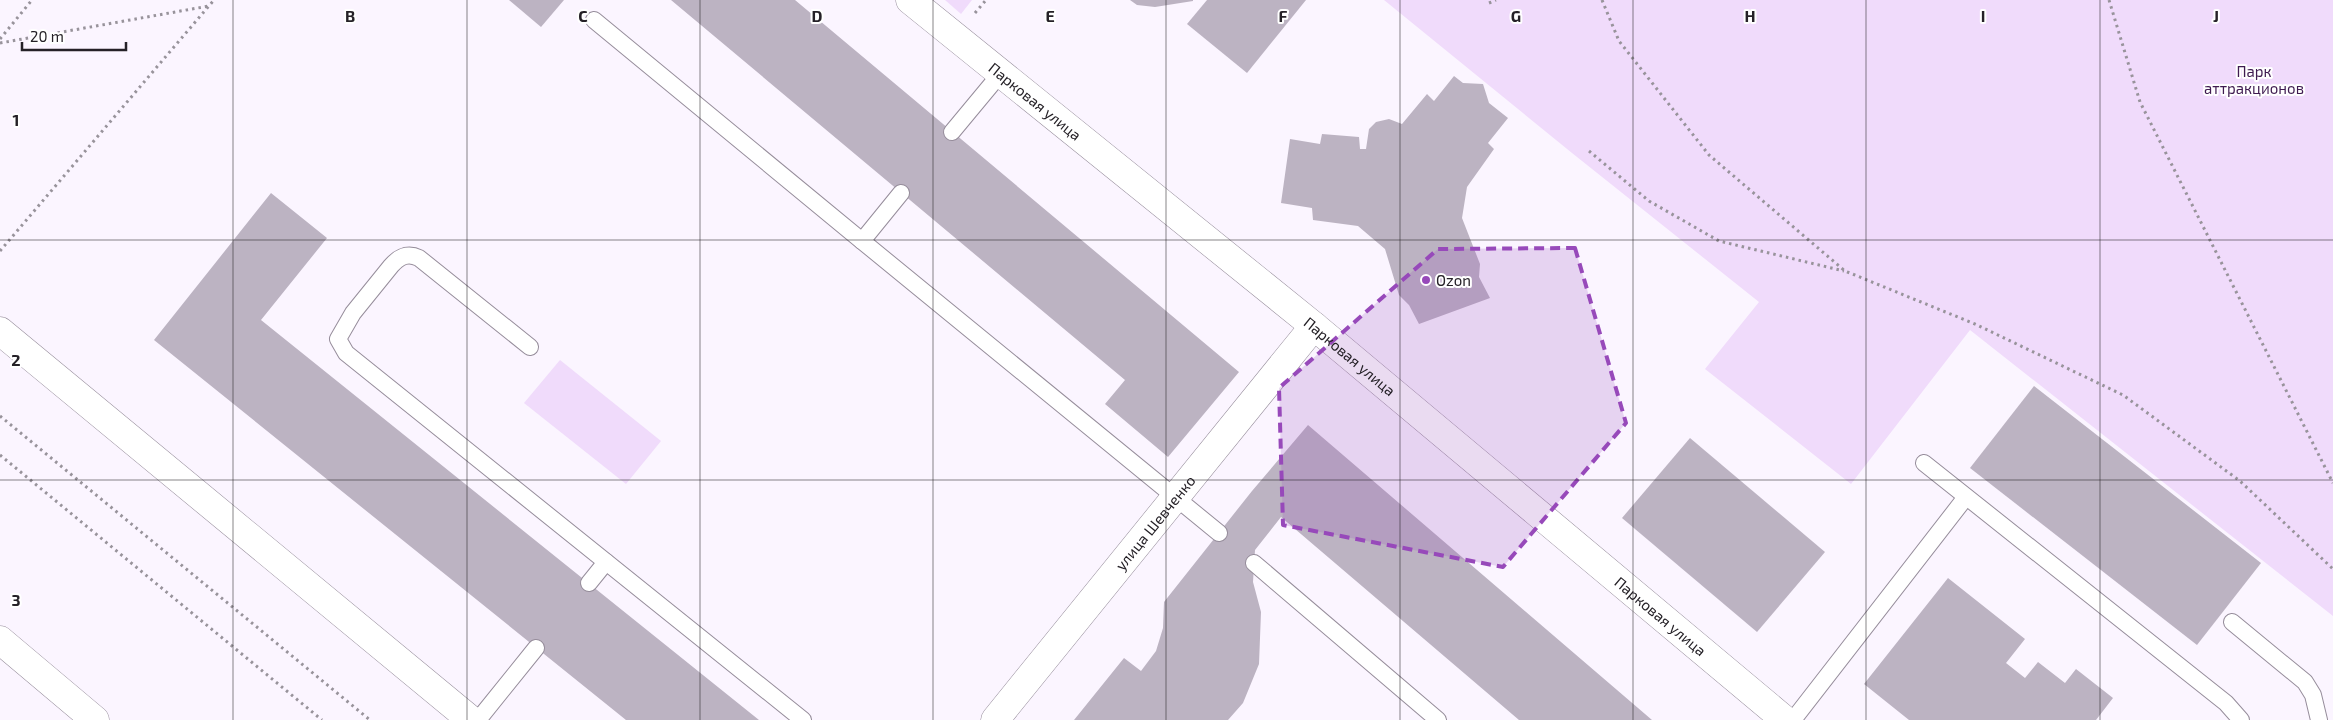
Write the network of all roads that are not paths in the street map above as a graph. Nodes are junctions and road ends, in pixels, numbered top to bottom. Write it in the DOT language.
graph roads {
  1 [pos="910,0"];
  2 [pos="594,20"];
  3 [pos="1001,73"];
  4 [pos="952,132"];
  5 [pos="901,193"];
  6 [pos="862,241"];
  7 [pos="1314,326"];
  8 [pos="0,331"];
  9 [pos="530,347"];
  10 [pos="1924,463"];
  11 [pos="1966,496"];
  12 [pos="1175,498"];
  13 [pos="1219,533"];
  14 [pos="606,562"];
  15 [pos="1254,563"];
  16 [pos="589,583"];
  17 [pos="2232,622"];
  18 [pos="0,640"];
  19 [pos="536,648"];
  20 [pos="95,720"];
  21 [pos="471,720"];
  22 [pos="478,720"];
  23 [pos="802,720"];
  24 [pos="995,720"];
  25 [pos="1438,720"];
  26 [pos="1785,720"];
  27 [pos="1793,720"];
  28 [pos="2241,720"];
  29 [pos="2319,720"];
  1 -- 3 [label="street, Парковая улица"];
  2 -- 6 [label="lane"];
  3 -- 4 [label="lane"];
  3 -- 7 [label="street, Парковая улица"];
  5 -- 6 [label="lane"];
  6 -- 12 [label="lane"];
  7 -- 12 [label="street, улица Шевченко"];
  7 -- 26 [label="street, Парковая улица"];
  8 -- 21 [label="street"];
  9 -- 14 [label="lane"];
  10 -- 11 [label="lane"];
  11 -- 27 [label="lane"];
  11 -- 28 [label="lane"];
  12 -- 13 [label="lane"];
  12 -- 24 [label="street, улица Шевченко"];
  14 -- 16 [label="lane"];
  14 -- 23 [label="lane"];
  15 -- 25 [label="lane"];
  17 -- 29 [label="lane"];
  18 -- 20 [label="street"];
  19 -- 22 [label="lane"];
}
